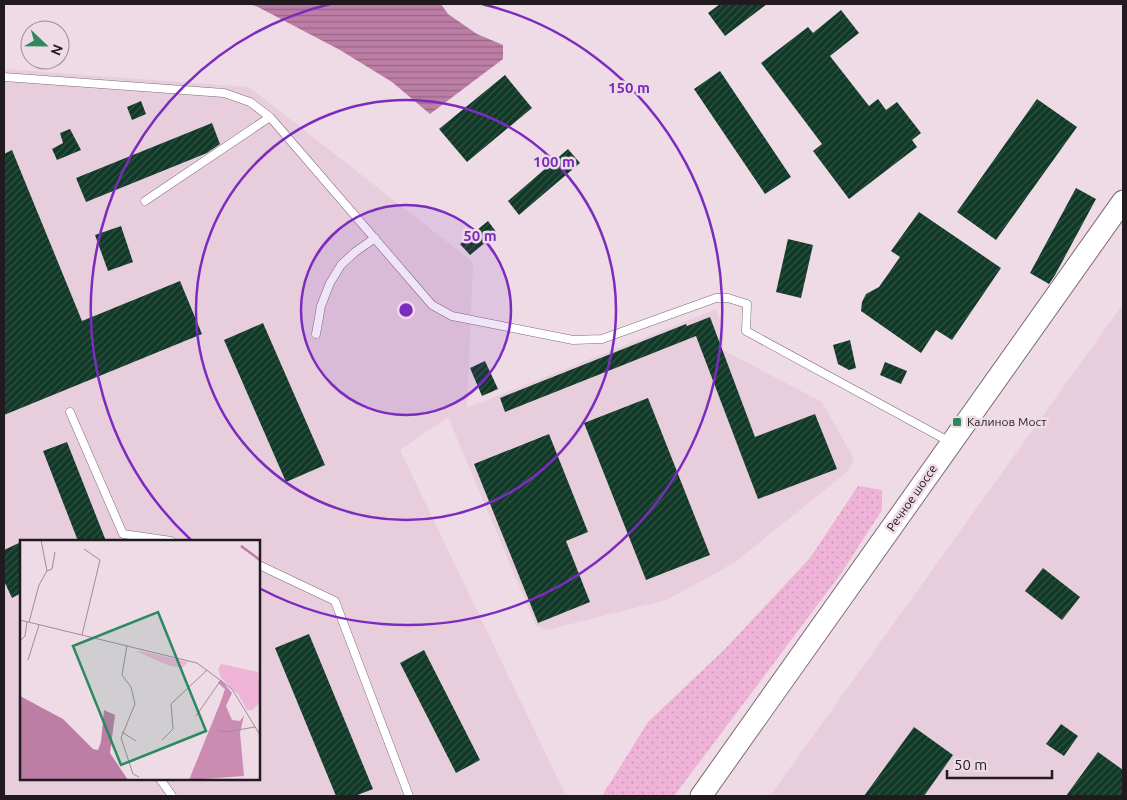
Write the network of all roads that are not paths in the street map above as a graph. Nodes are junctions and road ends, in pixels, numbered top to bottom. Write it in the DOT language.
graph roads {
  1 [pos="4,77"];
  2 [pos="270,117"];
  3 [pos="145,200"];
  4 [pos="1123,200"];
  5 [pos="374,238"];
  6 [pos="316,334"];
  7 [pos="70,412"];
  8 [pos="952,443"];
  9 [pos="164,540"];
  10 [pos="260,565"];
  11 [pos="161,780"];
  12 [pos="172,796"];
  13 [pos="408,796"];
  14 [pos="701,796"];
  1 -- 2 [label="lane"];
  2 -- 3 [label="lane"];
  2 -- 5 [label="lane"];
  4 -- 8 [label="street, Речное шоссе"];
  5 -- 6 [label="lane"];
  5 -- 8 [label="lane"];
  7 -- 9 [label="lane"];
  8 -- 14 [label="street, Речное шоссе"];
  10 -- 13 [label="lane"];
  11 -- 12 [label="lane"];
}
